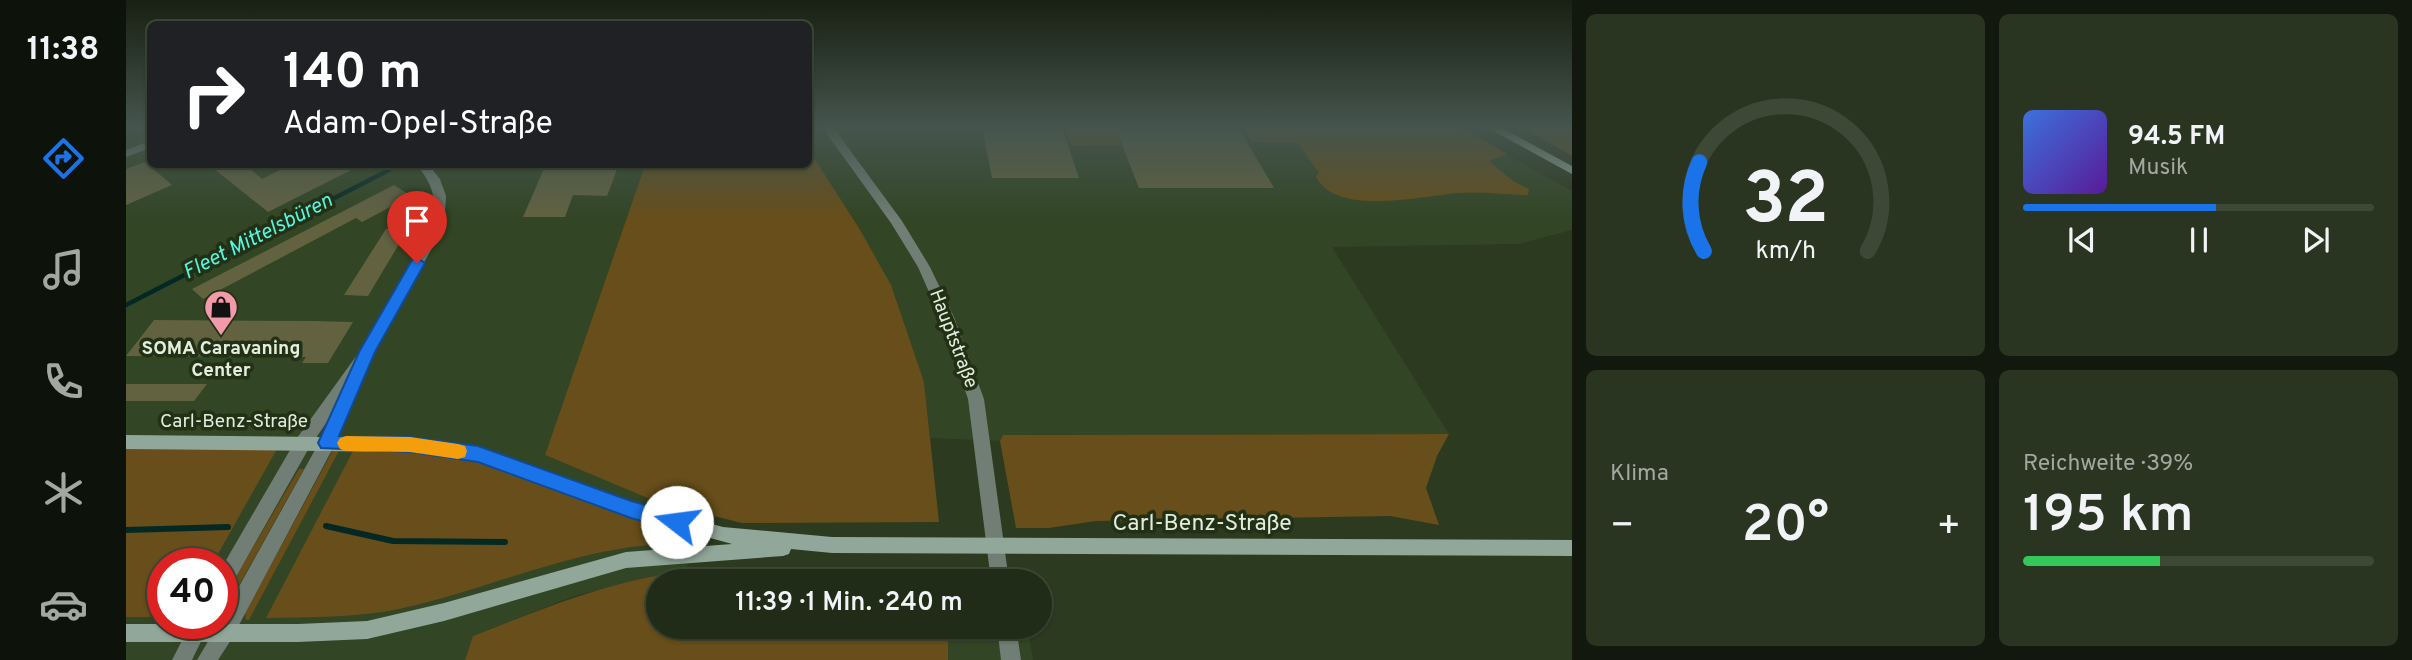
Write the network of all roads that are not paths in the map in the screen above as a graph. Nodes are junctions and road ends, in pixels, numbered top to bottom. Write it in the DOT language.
graph roads {
  1 [pos="849,158"];
  2 [pos="1547,158"];
  3 [pos="425,168"];
  4 [pos="1572,171"];
  5 [pos="367,352"];
  6 [pos="126,442"];
  7 [pos="303,443"];
  8 [pos="327,443"];
  9 [pos="832,545"];
  10 [pos="1572,548"];
  11 [pos="238,557"];
  12 [pos="998,569"];
  13 [pos="238,607"];
  14 [pos="147,632"];
  15 [pos="126,633"];
  16 [pos="238,633"];
  17 [pos="192,639"];
  18 [pos="220,639"];
  19 [pos="1008,639"];
  20 [pos="182,660"];
  21 [pos="207,660"];
  22 [pos="1011,660"];
  1 -- 12 [label="street, Hauptstraße"];
  2 -- 4 [label="street"];
  3 -- 5 [label="street"];
  5 -- 7 [label="street"];
  5 -- 8 [label="street"];
  6 -- 7 [label="street, Carl-Benz-Straße"];
  7 -- 8 [label="street, Carl-Benz-Straße"];
  7 -- 11 [label="street"];
  8 -- 9 [label="street, Carl-Benz-Straße"];
  8 -- 13 [label="street"];
  9 -- 10 [label="street, Carl-Benz-Straße"];
  9 -- 16 [label="street, Carl-Benz-Straße"];
  14 -- 15 [label="street, Carl-Benz-Straße"];
  17 -- 20 [label="street"];
  18 -- 21 [label="street"];
  19 -- 22 [label="street"];
}
